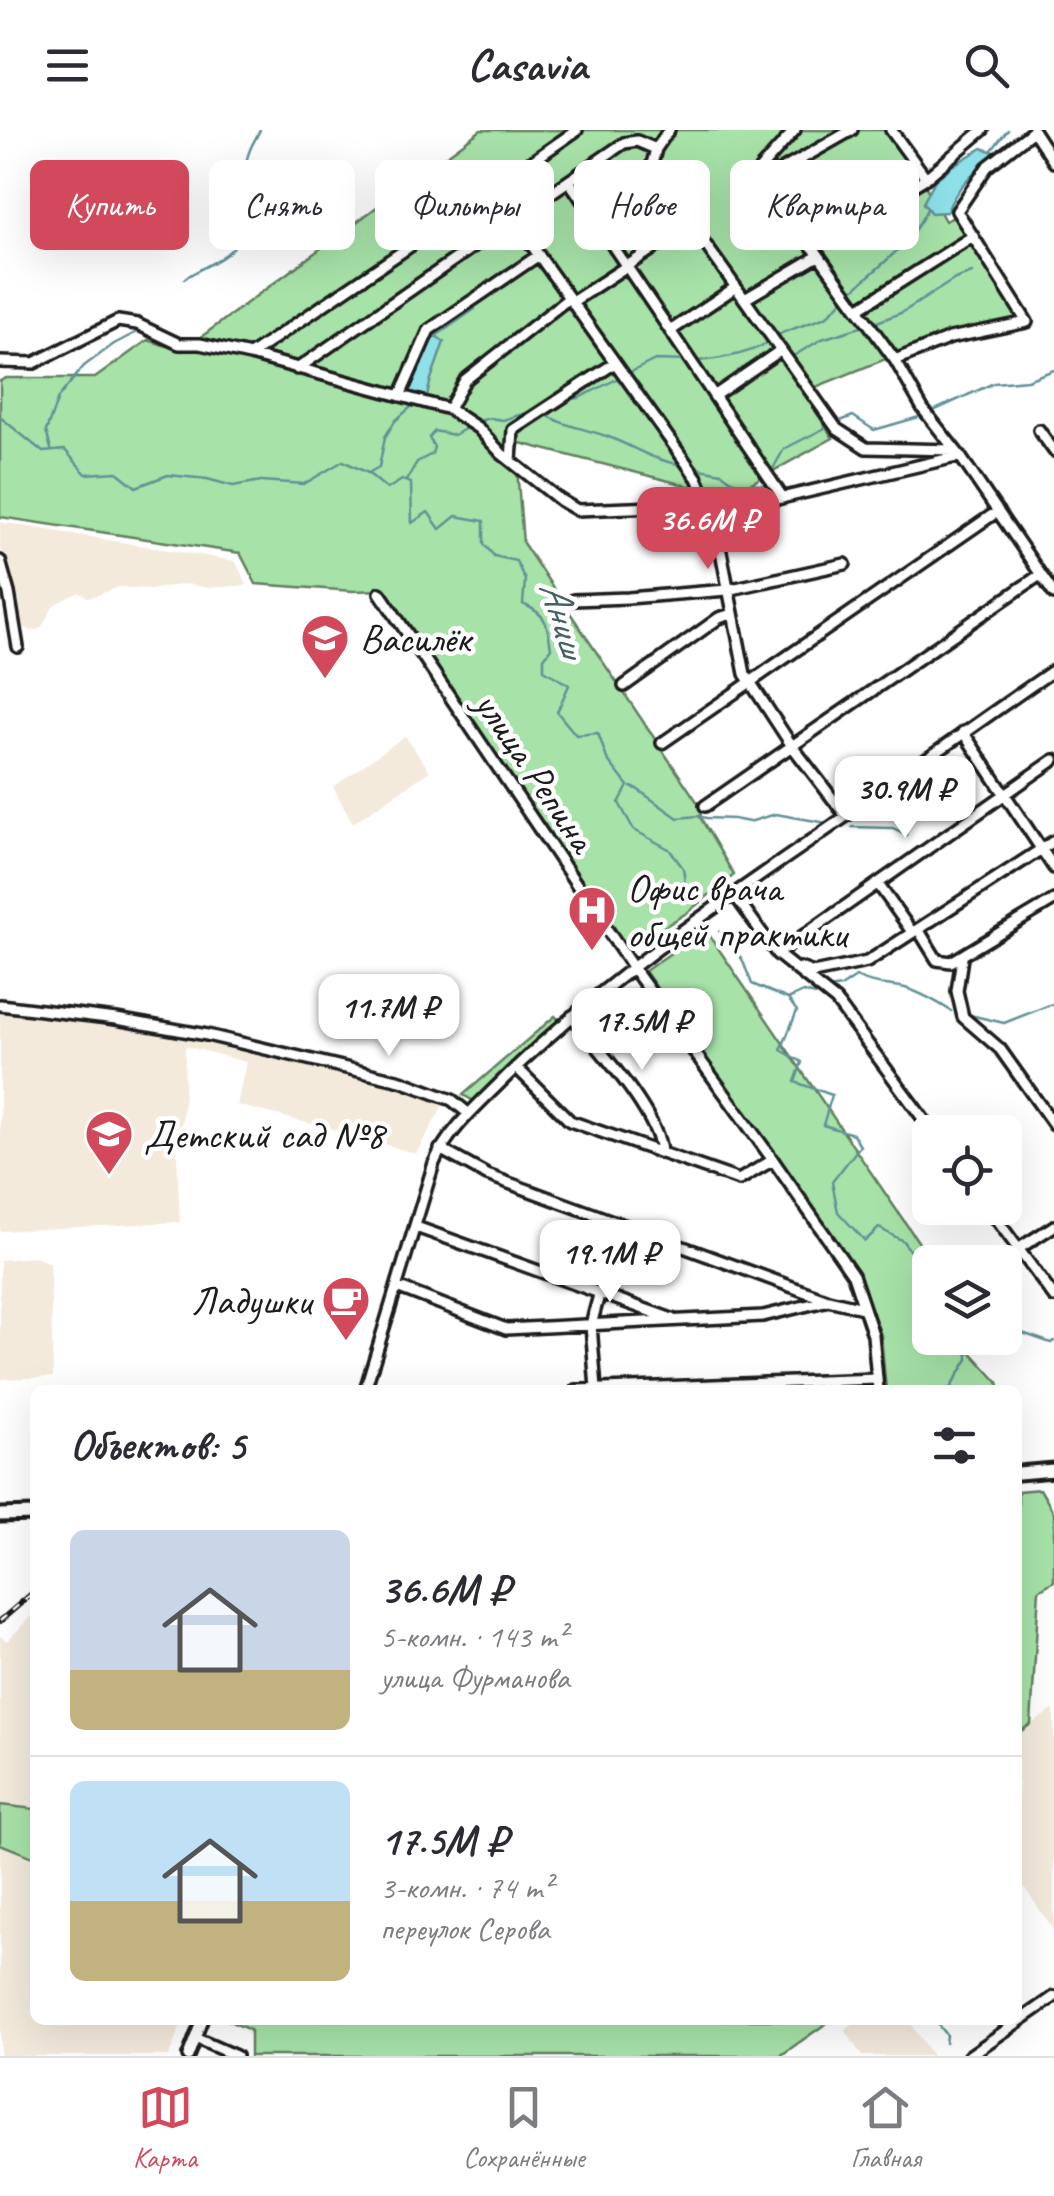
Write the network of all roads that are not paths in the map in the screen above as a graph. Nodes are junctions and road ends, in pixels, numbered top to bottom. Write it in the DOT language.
graph roads {
  1 [pos="577,130"];
  2 [pos="669,130"];
  3 [pos="795,130"];
  4 [pos="852,130"];
  5 [pos="891,130"];
  6 [pos="983,130"];
  7 [pos="1033,130"];
  8 [pos="656,148"];
  9 [pos="652,160"];
  10 [pos="767,160"];
  11 [pos="799,160"];
  12 [pos="1054,162"];
  13 [pos="926,178"];
  14 [pos="569,181"];
  15 [pos="554,191"];
  16 [pos="972,236"];
  17 [pos="468,250"];
  18 [pos="535,250"];
  19 [pos="652,250"];
  20 [pos="710,250"];
  21 [pos="816,251"];
  22 [pos="539,255"];
  23 [pos="627,267"];
  24 [pos="736,287"];
  25 [pos="745,299"];
  26 [pos="570,300"];
  27 [pos="858,309"];
  28 [pos="670,330"];
  29 [pos="781,350"];
  30 [pos="250,355"];
  31 [pos="895,360"];
  32 [pos="0,362"];
  33 [pos="615,363"];
  34 [pos="297,369"];
  35 [pos="400,396"];
  36 [pos="714,396"];
  37 [pos="448,409"];
  38 [pos="1039,430"];
  39 [pos="1054,451"];
  40 [pos="957,453"];
  41 [pos="511,461"];
  42 [pos="783,498"];
  43 [pos="709,505"];
  44 [pos="998,511"];
  45 [pos="718,513"];
  46 [pos="0,561"];
  47 [pos="845,564"];
  48 [pos="1040,575"];
  49 [pos="727,590"];
  50 [pos="380,594"];
  51 [pos="1054,594"];
  52 [pos="573,600"];
  53 [pos="732,614"];
  54 [pos="14,621"];
  55 [pos="0,624"];
  56 [pos="18,647"];
  57 [pos="1054,670"];
  58 [pos="750,682"];
  59 [pos="624,686"];
  60 [pos="964,732"];
  61 [pos="662,743"];
  62 [pos="792,746"];
  63 [pos="1054,760"];
  64 [pos="1005,795"];
  65 [pos="705,806"];
  66 [pos="846,816"];
  67 [pos="1054,840"];
  68 [pos="1042,849"];
  69 [pos="1054,868"];
  70 [pos="878,884"];
  71 [pos="734,894"];
  72 [pos="1054,900"];
  73 [pos="915,930"];
  74 [pos="778,954"];
  75 [pos="962,958"];
  76 [pos="789,964"];
  77 [pos="632,968"];
  78 [pos="0,1005"];
  79 [pos="572,1016"];
  80 [pos="516,1066"];
  81 [pos="469,1114"];
  82 [pos="921,1115"];
  83 [pos="1054,1125"];
  84 [pos="440,1149"];
  85 [pos="661,1152"];
  86 [pos="773,1160"];
  87 [pos="618,1224"];
  88 [pos="1054,1226"];
  89 [pos="416,1227"];
  90 [pos="1022,1246"];
  91 [pos="1022,1254"];
  92 [pos="396,1288"];
  93 [pos="599,1293"];
  94 [pos="1054,1297"];
  95 [pos="828,1300"];
  96 [pos="863,1308"];
  97 [pos="679,1321"];
  98 [pos="591,1326"];
  99 [pos="367,1385"];
  100 [pos="596,1385"];
  101 [pos="878,1385"];
  102 [pos="1054,1470"];
  103 [pos="1022,1473"];
  104 [pos="30,1514"];
  105 [pos="0,1515"];
  106 [pos="1054,1997"];
  107 [pos="1022,2019"];
  108 [pos="200,2025"];
  109 [pos="1014,2025"];
  110 [pos="196,2038"];
  111 [pos="188,2056"];
  112 [pos="236,2056"];
  113 [pos="969,2056"];
  1 -- 30 [label="street"];
  2 -- 8 [label="street"];
  3 -- 10 [label="street"];
  4 -- 11 [label="street"];
  5 -- 13 [label="street"];
  6 -- 13 [label="street"];
  7 -- 12 [label="street"];
  7 -- 16 [label="street"];
  8 -- 9 [label="street"];
  8 -- 14 [label="street"];
  13 -- 21 [label="street"];
  14 -- 15 [label="street"];
  14 -- 23 [label="street"];
  16 -- 27 [label="street"];
  16 -- 31 [label="street"];
  17 -- 34 [label="street"];
  18 -- 22 [label="street"];
  19 -- 23 [label="street"];
  20 -- 24 [label="street"];
  21 -- 25 [label="street"];
  21 -- 27 [label="street"];
  22 -- 26 [label="street"];
  22 -- 35 [label="street"];
  23 -- 26 [label="street"];
  23 -- 28 [label="street"];
  24 -- 25 [label="street"];
  24 -- 28 [label="street"];
  25 -- 29 [label="street"];
  26 -- 33 [label="street"];
  26 -- 37 [label="street"];
  27 -- 31 [label="street"];
  28 -- 36 [label="street"];
  29 -- 36 [label="street"];
  29 -- 40 [label="street"];
  30 -- 32 [label="street"];
  30 -- 34 [label="street"];
  31 -- 40 [label="street"];
  33 -- 41 [label="street"];
  33 -- 43 [label="street"];
  34 -- 35 [label="street"];
  35 -- 37 [label="street"];
  36 -- 42 [label="street"];
  37 -- 41 [label="street"];
  38 -- 39 [label="street"];
  40 -- 42 [label="street"];
  40 -- 44 [label="street"];
  41 -- 43 [label="street"];
  42 -- 45 [label="street"];
  43 -- 45 [label="street"];
  44 -- 48 [label="street"];
  44 -- 58 [label="street"];
  45 -- 49 [label="street"];
  46 -- 54 [label="street"];
  47 -- 49 [label="street"];
  48 -- 51 [label="street"];
  48 -- 62 [label="street"];
  49 -- 52 [label="street"];
  49 -- 53 [label="street"];
  50 -- 77 [label="street, улица Репина"];
  53 -- 58 [label="street"];
  53 -- 59 [label="street"];
  54 -- 55 [label="street"];
  54 -- 56 [label="street"];
  57 -- 60 [label="street"];
  58 -- 61 [label="street"];
  58 -- 62 [label="street"];
  60 -- 64 [label="street"];
  60 -- 66 [label="street"];
  62 -- 65 [label="street"];
  62 -- 66 [label="street"];
  63 -- 64 [label="street"];
  64 -- 68 [label="street"];
  64 -- 70 [label="street"];
  66 -- 71 [label="street"];
  67 -- 68 [label="street"];
  68 -- 69 [label="street"];
  68 -- 73 [label="street"];
  70 -- 73 [label="street"];
  70 -- 74 [label="street"];
  71 -- 74 [label="street"];
  71 -- 77 [label="street"];
  72 -- 75 [label="street"];
  73 -- 75 [label="street"];
  73 -- 76 [label="street"];
  74 -- 76 [label="street"];
  75 -- 83 [label="street"];
  76 -- 82 [label="street"];
  77 -- 79 [label="street"];
  77 -- 86 [label="street, улица Репина"];
  78 -- 81 [label="street"];
  79 -- 80 [label="street"];
  79 -- 85 [label="street"];
  80 -- 81 [label="street"];
  80 -- 85 [label="street"];
  81 -- 84 [label="street"];
  84 -- 87 [label="street"];
  84 -- 89 [label="street"];
  85 -- 86 [label="street"];
  86 -- 96 [label="street, улица Репина"];
  87 -- 93 [label="street"];
  87 -- 95 [label="street"];
  88 -- 90 [label="street"];
  89 -- 92 [label="street"];
  89 -- 93 [label="street"];
  91 -- 94 [label="street"];
  92 -- 98 [label="street"];
  92 -- 99 [label="street"];
  93 -- 97 [label="street"];
  93 -- 98 [label="street"];
  95 -- 96 [label="street"];
  95 -- 97 [label="street"];
  96 -- 101 [label="street, улица Репина"];
  97 -- 98 [label="street"];
  98 -- 100 [label="street"];
  102 -- 103 [label="main road"];
  104 -- 105 [label="main road"];
  106 -- 107 [label="street"];
  108 -- 110 [label="street"];
  109 -- 113 [label="street"];
  110 -- 111 [label="street"];
  110 -- 112 [label="street"];
}
